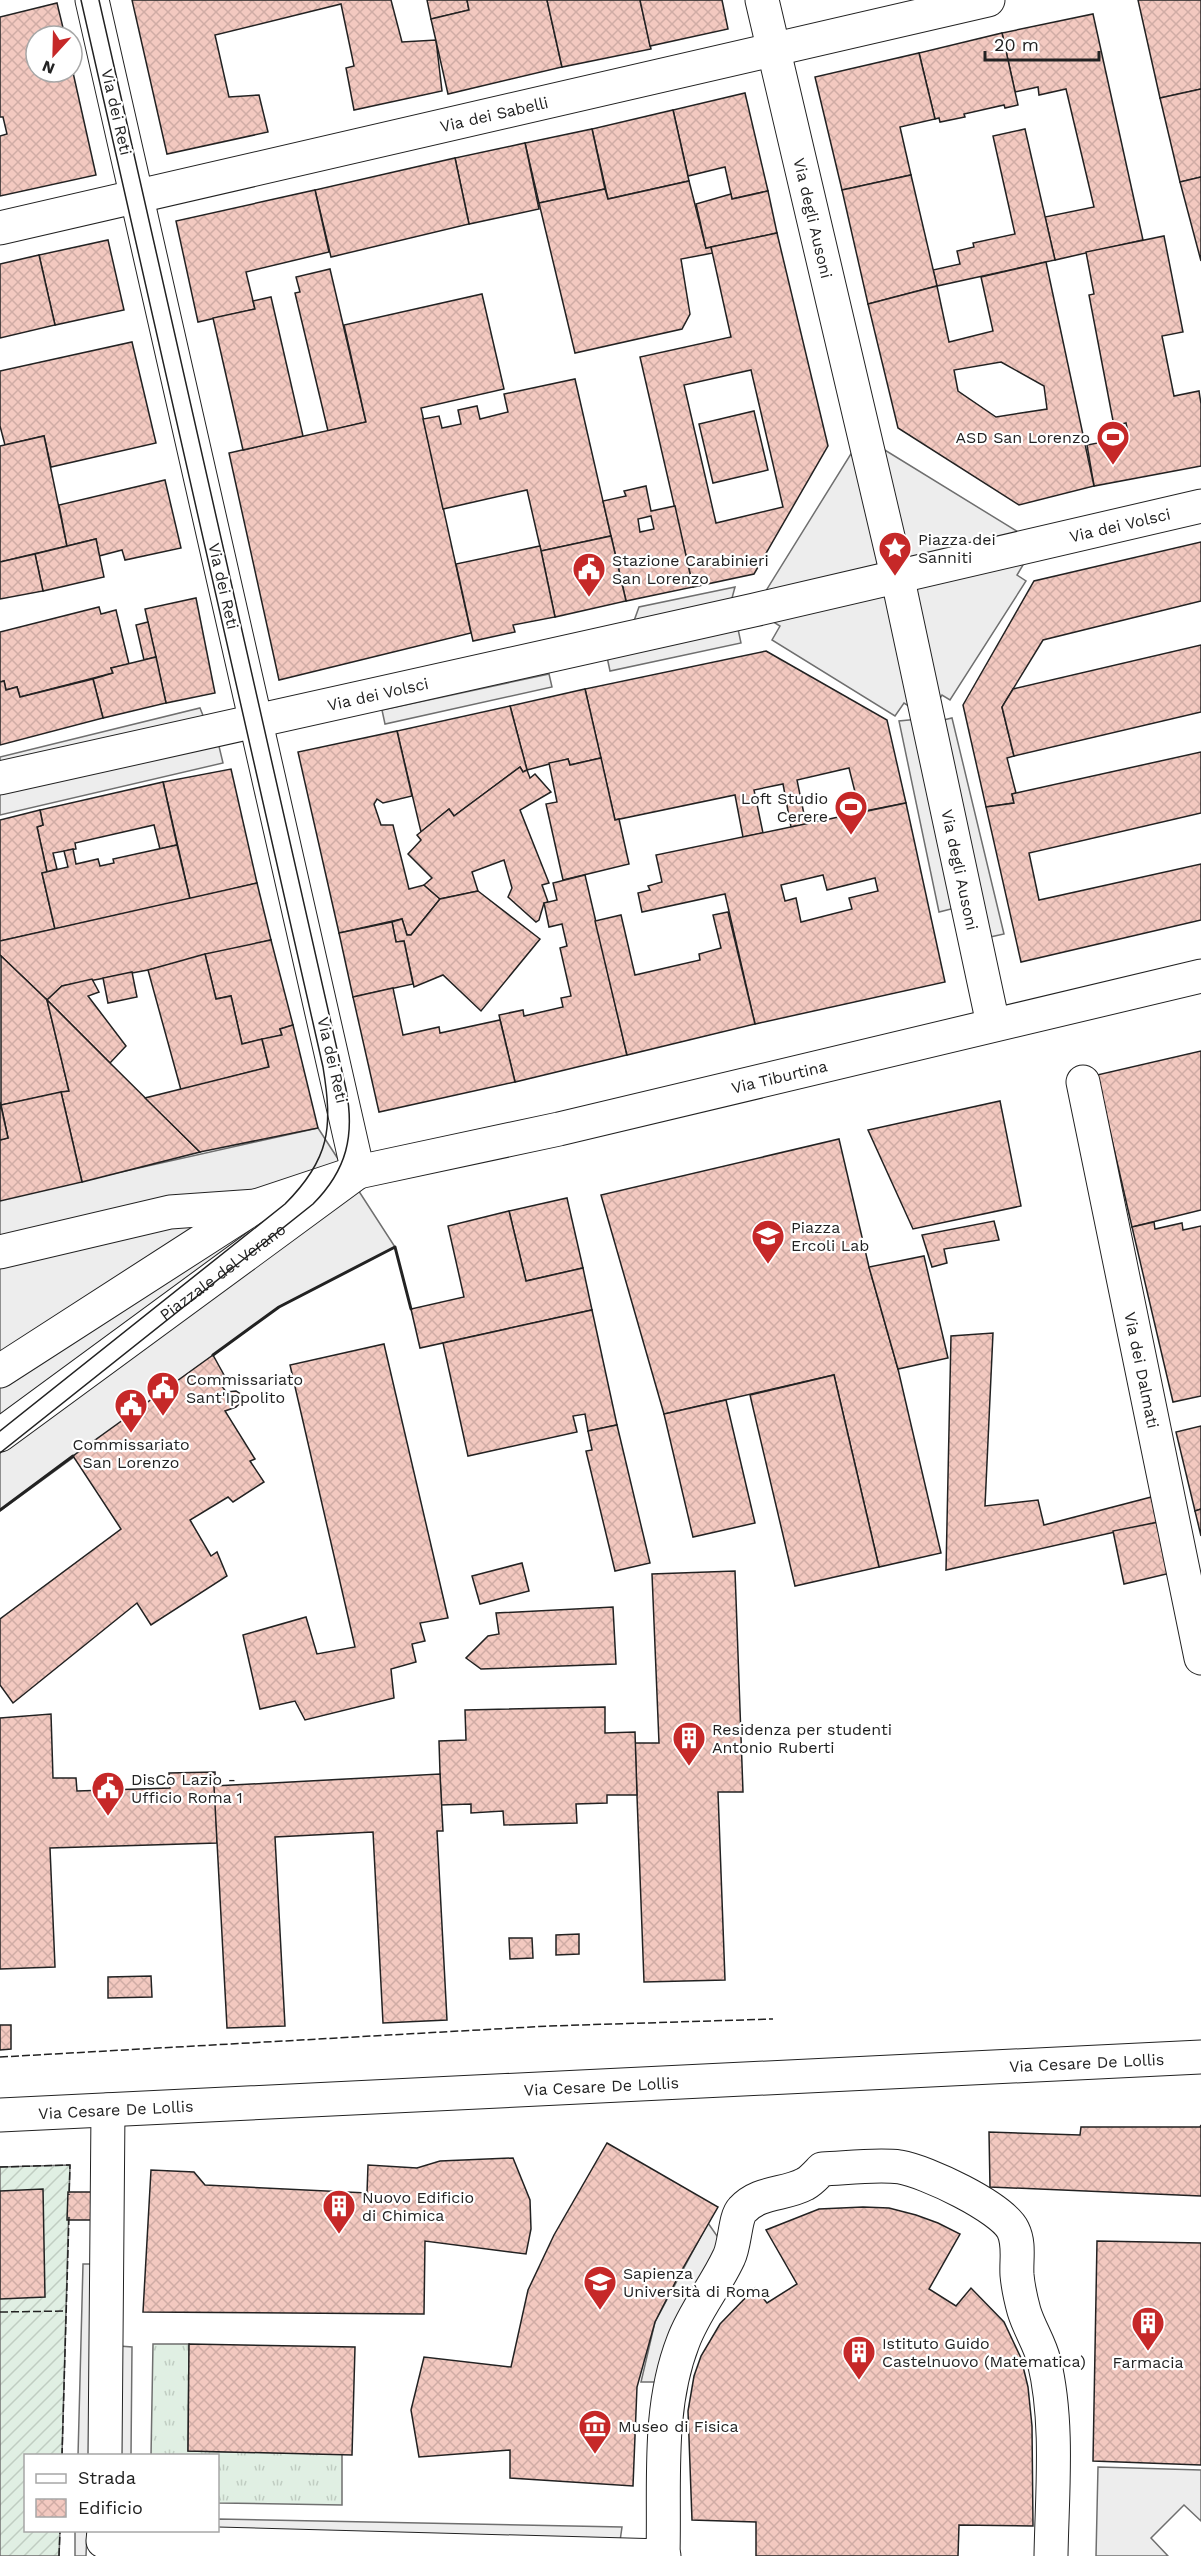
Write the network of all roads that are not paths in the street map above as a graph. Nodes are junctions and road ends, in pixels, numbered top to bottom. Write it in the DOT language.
graph roads {
  1 [pos="92,0"];
  2 [pos="762,0"];
  3 [pos="988,0"];
  4 [pos="773,51"];
  5 [pos="136,198"];
  6 [pos="0,228"];
  7 [pos="1201,506"];
  8 [pos="897,575"];
  9 [pos="255,721"];
  10 [pos="0,778"];
  11 [pos="1201,975"];
  12 [pos="993,1024"];
  13 [pos="1083,1082"];
  14 [pos="358,1172"];
  15 [pos="256,1206"];
  16 [pos="0,1252"];
  17 [pos="0,1371"];
  18 [pos="0,1435"];
  19 [pos="1201,1658"];
  20 [pos="1201,2057"];
  21 [pos="108,2110"];
  22 [pos="0,2115"];
  23 [pos="105,2454"];
  24 [pos="103,2543"];
  25 [pos="664,2556"];
  26 [pos="1051,2556"];
  1 -- 5 [label="street, Via dei Reti"];
  2 -- 4 [label="street, Via degli Ausoni"];
  3 -- 4 [label="street, Via dei Sabelli"];
  4 -- 5 [label="street, Via dei Sabelli"];
  4 -- 8 [label="street, Via degli Ausoni"];
  5 -- 6 [label="street, Via dei Sabelli"];
  5 -- 9 [label="street, Via dei Reti"];
  7 -- 8 [label="street, Via dei Volsci"];
  8 -- 9 [label="street, Via dei Volsci"];
  8 -- 12 [label="street, Via degli Ausoni"];
  9 -- 10 [label="street, Via dei Volsci"];
  9 -- 14 [label="street, Via dei Reti"];
  11 -- 12 [label="street, Via Tiburtina"];
  12 -- 14 [label="street, Via Tiburtina"];
  13 -- 19 [label="street, Via dei Dalmati"];
  14 -- 15 [label="street, Piazzale del Verano"];
  14 -- 18 [label="street, Piazzale del Verano"];
  15 -- 16 [label="street, Piazzale del Verano"];
  15 -- 17 [label="street, Piazzale del Verano"];
  20 -- 21 [label="street, Via Cesare De Lollis"];
  21 -- 22 [label="street, Via Cesare De Lollis"];
  21 -- 23 [label="street"];
  24 -- 25 [label="street"];
  25 -- 26 [label="street"];
}
